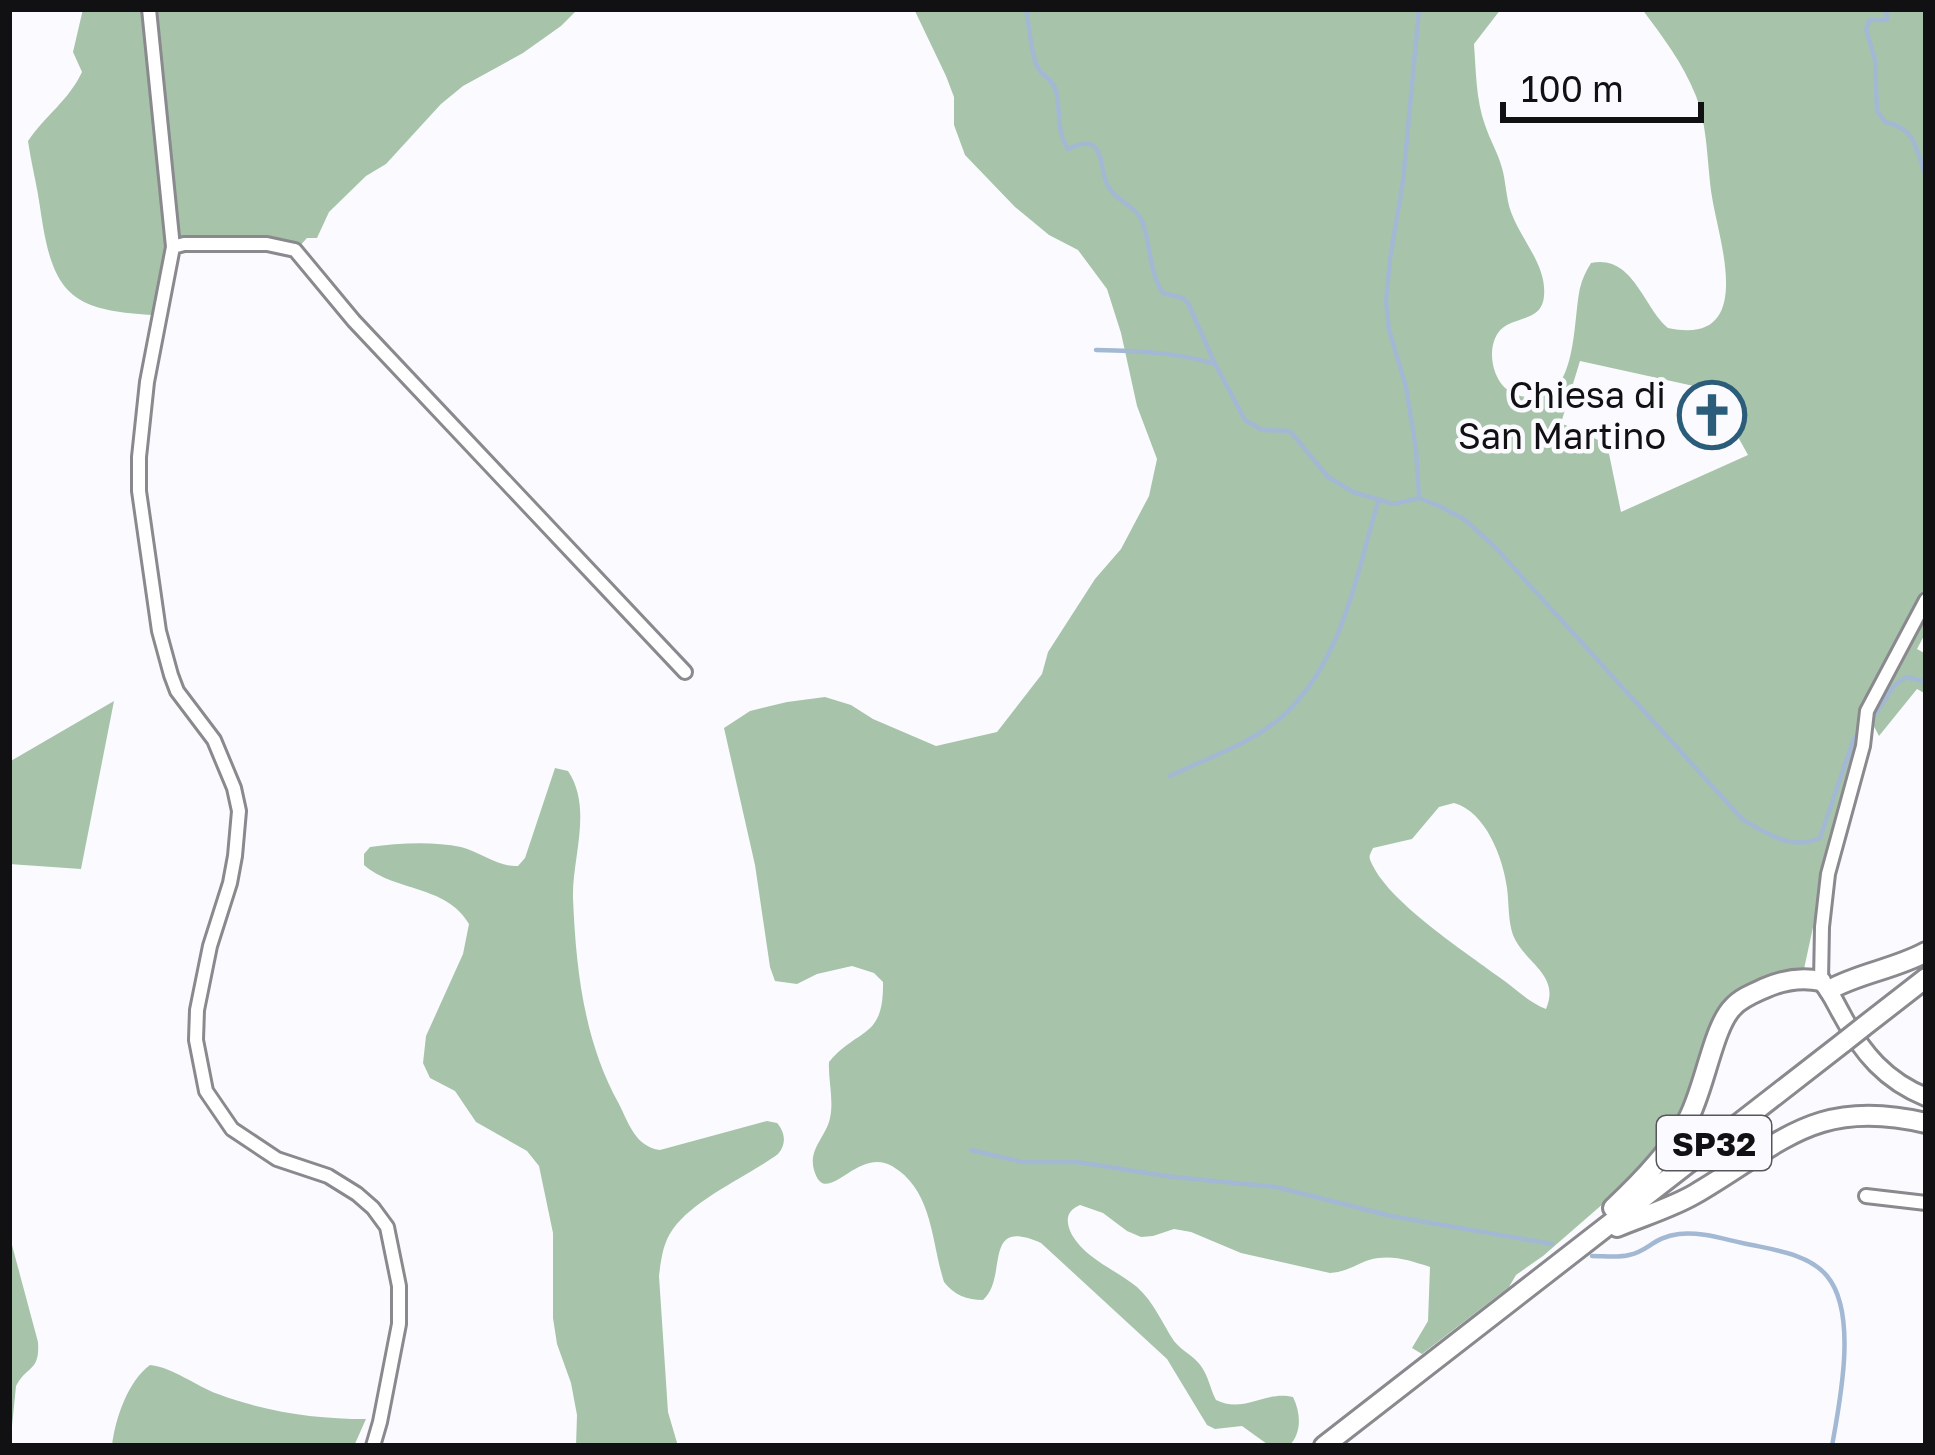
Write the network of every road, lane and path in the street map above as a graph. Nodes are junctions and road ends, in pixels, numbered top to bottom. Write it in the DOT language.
graph roads {
  1 [pos="149,9"];
  2 [pos="173,247"];
  3 [pos="1926,600"];
  4 [pos="685,672"];
  5 [pos="1926,952"];
  6 [pos="1926,978"];
  7 [pos="1825,986"];
  8 [pos="1926,1097"];
  9 [pos="1926,1123"];
  10 [pos="1866,1196"];
  11 [pos="1926,1203"];
  12 [pos="1584,1243"];
  13 [pos="1524,1291"];
  14 [pos="373,1446"];
  15 [pos="1324,1446"];
  1 -- 2 [label="street"];
  2 -- 4 [label="street"];
  2 -- 14 [label="street"];
  3 -- 7 [label="street"];
  5 -- 7 [label="main road"];
  6 -- 12 [label="main road, SP32, bridge"];
  7 -- 8 [label="street"];
  7 -- 13 [label="main road"];
  9 -- 12 [label="main road"];
  10 -- 11 [label="street"];
  12 -- 13 [label="main road, SP32"];
  13 -- 15 [label="main road, SP32"];
}
